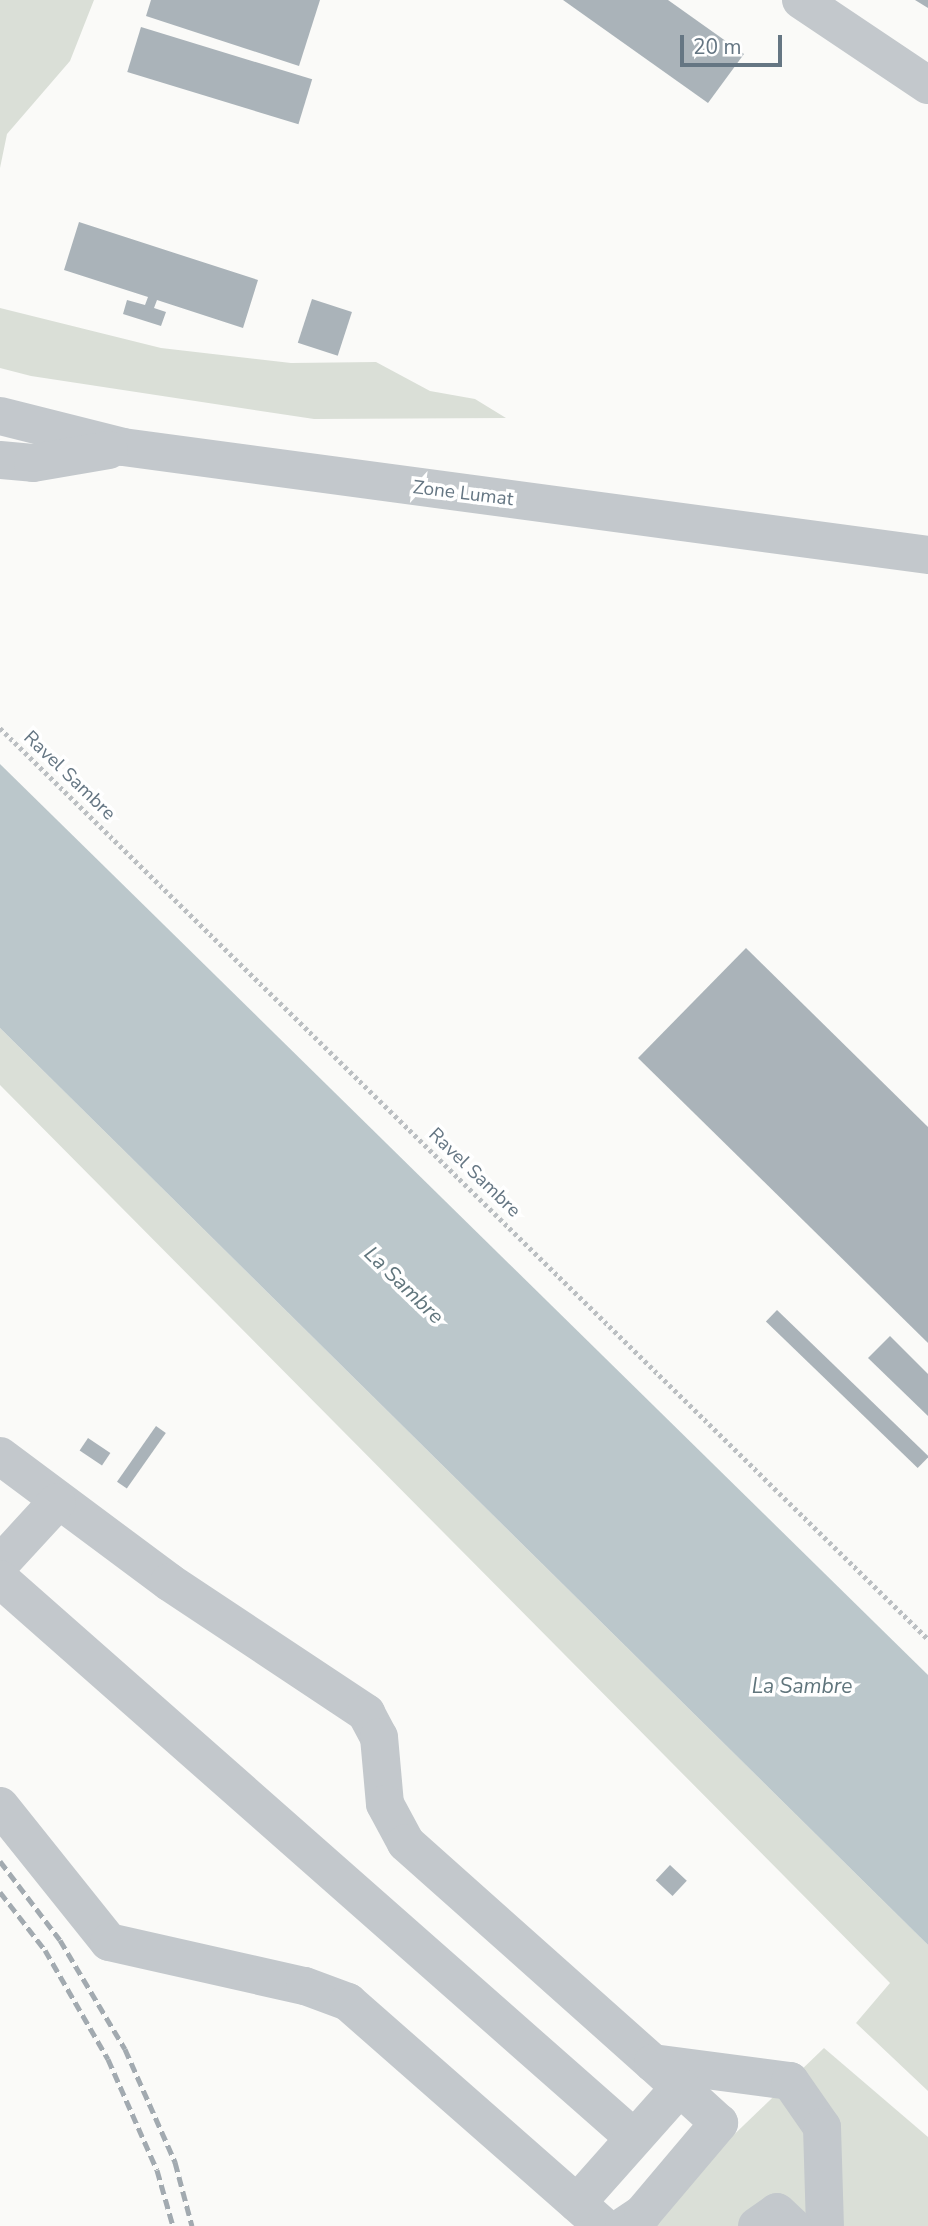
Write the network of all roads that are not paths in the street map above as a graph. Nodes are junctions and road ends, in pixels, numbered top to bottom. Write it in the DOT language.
graph roads {
  1 [pos="801,0"];
  2 [pos="928,85"];
  3 [pos="0,416"];
  4 [pos="123,447"];
  5 [pos="0,460"];
  6 [pos="928,555"];
  7 [pos="0,1456"];
  8 [pos="57,1502"];
  9 [pos="0,1564"];
  10 [pos="0,1579"];
  11 [pos="0,1806"];
  12 [pos="666,2075"];
  13 [pos="634,2138"];
  14 [pos="590,2214"];
  15 [pos="624,2226"];
  16 [pos="757,2226"];
  17 [pos="792,2226"];
  18 [pos="825,2226"];
  1 -- 2 [label="street"];
  3 -- 4 [label="street, Zone Lumat"];
  4 -- 5 [label="street"];
  4 -- 6 [label="street, Zone Lumat"];
  7 -- 8 [label="street"];
  8 -- 9 [label="street"];
  8 -- 12 [label="street"];
  10 -- 13 [label="street"];
  11 -- 14 [label="street"];
  12 -- 13 [label="street"];
  12 -- 15 [label="street"];
  12 -- 18 [label="street"];
  13 -- 14 [label="street"];
  16 -- 17 [label="street"];
}
